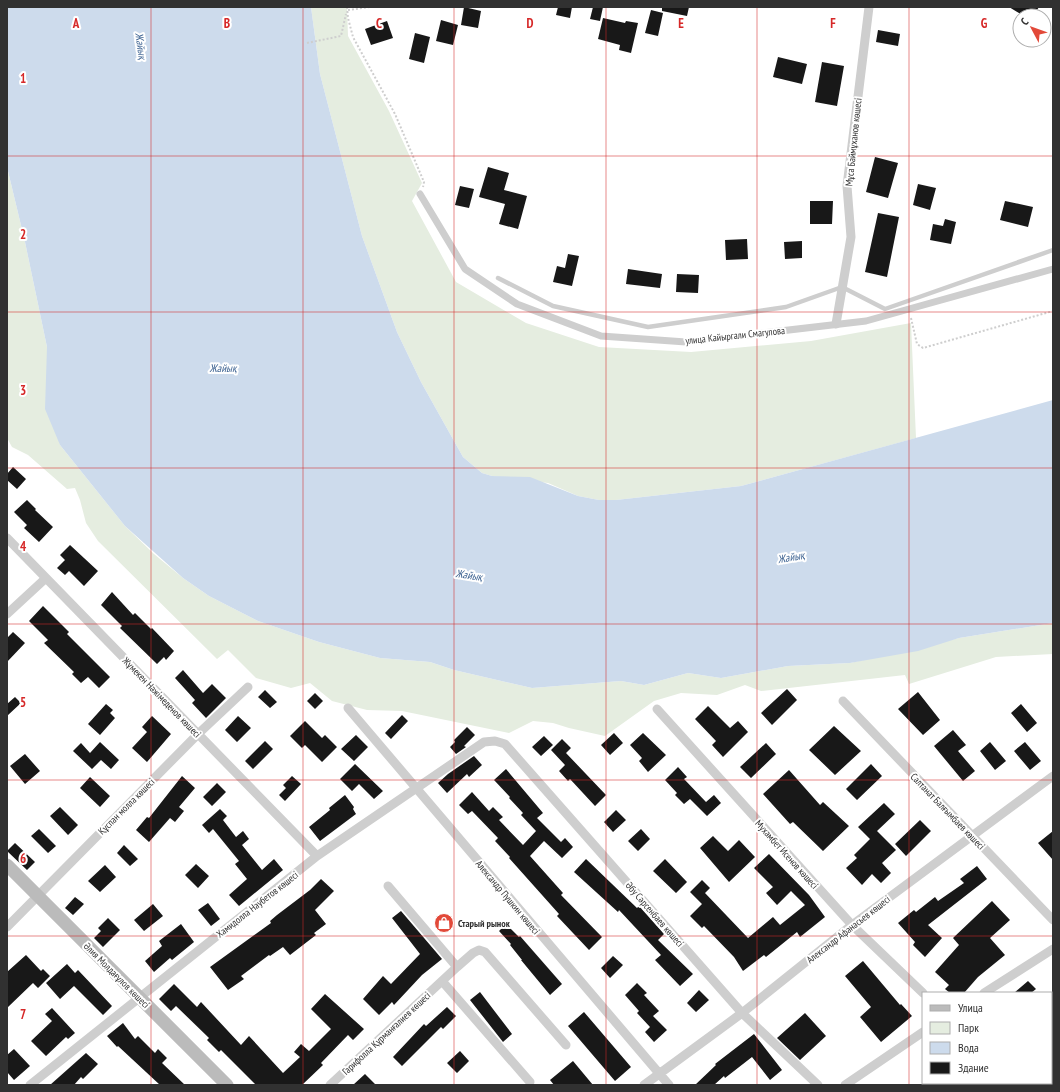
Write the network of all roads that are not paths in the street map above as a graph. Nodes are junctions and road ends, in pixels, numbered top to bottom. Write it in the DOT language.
graph roads {
  1 [pos="869,7"];
  2 [pos="420,194"];
  3 [pos="1053,250"];
  4 [pos="1053,270"];
  5 [pos="498,278"];
  6 [pos="842,287"];
  7 [pos="836,324"];
  8 [pos="7,538"];
  9 [pos="46,578"];
  10 [pos="7,614"];
  11 [pos="248,687"];
  12 [pos="843,701"];
  13 [pos="348,708"];
  14 [pos="657,710"];
  15 [pos="198,734"];
  16 [pos="495,740"];
  17 [pos="1053,776"];
  18 [pos="417,788"];
  19 [pos="971,836"];
  20 [pos="317,856"];
  21 [pos="7,865"];
  22 [pos="388,886"];
  23 [pos="37,896"];
  24 [pos="1053,920"];
  25 [pos="852,925"];
  26 [pos="7,927"];
  27 [pos="1053,949"];
  28 [pos="457,967"];
  29 [pos="442,981"];
  30 [pos="922,992"];
  31 [pos="986,992"];
  32 [pos="139,997"];
  33 [pos="742,1013"];
  34 [pos="922,1033"];
  35 [pos="566,1045"];
  36 [pos="658,1074"];
  37 [pos="530,1082"];
  38 [pos="30,1085"];
  39 [pos="227,1085"];
  40 [pos="330,1085"];
  41 [pos="644,1085"];
  42 [pos="668,1085"];
  43 [pos="818,1085"];
  44 [pos="845,1085"];
  1 -- 6 [label="street, Мұса Баймұханов көшесі"];
  2 -- 7 [label="street, улица Кайыргали Смагулова"];
  3 -- 6 [label="lane"];
  4 -- 7 [label="street, улица Кайыргали Смагулова"];
  5 -- 6 [label="lane"];
  6 -- 7 [label="street, Мұса Баймұханов көшесі"];
  8 -- 9 [label="street, Жұмекен Нәжімеденов көшесі"];
  9 -- 10 [label="street"];
  9 -- 15 [label="street, Жұмекен Нәжімеденов көшесі"];
  11 -- 15 [label="street, Құспан молла көшесі"];
  12 -- 19 [label="street, Салтанат Балғымбаев көшесі"];
  13 -- 18 [label="street, Александр Пушкин көшесі"];
  14 -- 25 [label="street, Мухамбет Исенов көшесі"];
  15 -- 20 [label="street, Жұмекен Нәжімеденов көшесі"];
  15 -- 23 [label="street, Құспан молла көшесі"];
  16 -- 18 [label="street, Хамидолла Наубетов көшесі"];
  16 -- 33 [label="street, Әбу Сәрсенбаев көшесі"];
  17 -- 19 [label="street, Александр Афанасьев көшесі"];
  18 -- 20 [label="street, Хамидолла Наубетов көшесі"];
  18 -- 36 [label="street, Александр Пушкин көшесі"];
  19 -- 24 [label="street, Салтанат Балғымбаев көшесі"];
  19 -- 25 [label="street, Александр Афанасьев көшесі"];
  20 -- 32 [label="street, Хамидолла Наубетов көшесі"];
  21 -- 23 [label="main road, Әлия Молдағұлов көшесі"];
  22 -- 28 [label="street"];
  23 -- 26 [label="street, Құспан молла көшесі"];
  23 -- 32 [label="main road, Әлия Молдағұлов көшесі"];
  25 -- 30 [label="street, Мухамбет Исенов көшесі"];
  25 -- 33 [label="street, Александр Афанасьев көшесі"];
  27 -- 31 [label="street"];
  28 -- 29 [label="street, Гарифолла Құрманғалиев көшесі"];
  28 -- 35 [label="street, Гарифолла Құрманғалиев көшесі"];
  29 -- 37 [label="street"];
  29 -- 40 [label="street, Гарифолла Құрманғалиев көшесі"];
  32 -- 38 [label="street, Хамидолла Наубетов көшесі"];
  32 -- 39 [label="main road, Әлия Молдағұлов көшесі"];
  33 -- 36 [label="street, Александр Афанасьев көшесі"];
  33 -- 43 [label="street, Әбу Сәрсенбаев көшесі"];
  34 -- 44 [label="street"];
  36 -- 41 [label="street, Александр Афанасьев көшесі"];
  36 -- 42 [label="street, Александр Пушкин көшесі"];
}
